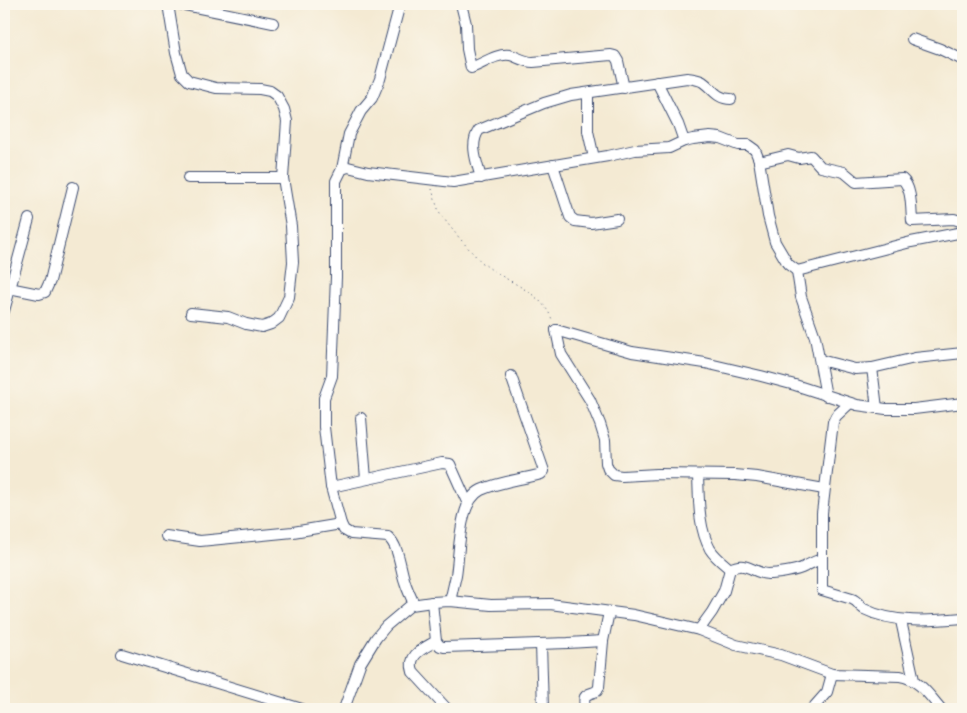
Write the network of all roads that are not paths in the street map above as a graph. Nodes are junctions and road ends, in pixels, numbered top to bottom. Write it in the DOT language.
graph roads {
  1 [pos="168,4"];
  2 [pos="180,4"];
  3 [pos="400,4"];
  4 [pos="461,4"];
  5 [pos="273,23"];
  6 [pos="912,39"];
  7 [pos="963,60"];
  8 [pos="657,82"];
  9 [pos="624,88"];
  10 [pos="588,93"];
  11 [pos="731,99"];
  12 [pos="684,141"];
  13 [pos="594,158"];
  14 [pos="759,162"];
  15 [pos="553,165"];
  16 [pos="342,169"];
  17 [pos="188,178"];
  18 [pos="283,178"];
  19 [pos="481,178"];
  20 [pos="73,187"];
  21 [pos="29,218"];
  22 [pos="617,219"];
  23 [pos="963,222"];
  24 [pos="963,232"];
  25 [pos="797,271"];
  26 [pos="9,288"];
  27 [pos="4,311"];
  28 [pos="191,313"];
  29 [pos="963,353"];
  30 [pos="820,360"];
  31 [pos="872,368"];
  32 [pos="511,376"];
  33 [pos="826,396"];
  34 [pos="850,403"];
  35 [pos="963,403"];
  36 [pos="876,408"];
  37 [pos="361,418"];
  38 [pos="698,475"];
  39 [pos="366,479"];
  40 [pos="331,486"];
  41 [pos="824,489"];
  42 [pos="468,504"];
  43 [pos="340,524"];
  44 [pos="166,536"];
  45 [pos="822,559"];
  46 [pos="730,569"];
  47 [pos="450,601"];
  48 [pos="432,602"];
  49 [pos="414,604"];
  50 [pos="609,612"];
  51 [pos="963,618"];
  52 [pos="901,621"];
  53 [pos="699,630"];
  54 [pos="436,641"];
  55 [pos="603,641"];
  56 [pos="541,644"];
  57 [pos="122,654"];
  58 [pos="832,674"];
  59 [pos="914,680"];
  60 [pos="302,709"];
  61 [pos="344,709"];
  62 [pos="447,709"];
  63 [pos="543,709"];
  64 [pos="585,709"];
  65 [pos="812,709"];
  66 [pos="940,709"];
  1 -- 18 [label="street"];
  2 -- 5 [label="street"];
  3 -- 16 [label="street"];
  4 -- 9 [label="street"];
  6 -- 7 [label="street"];
  8 -- 9 [label="street"];
  8 -- 11 [label="street"];
  8 -- 12 [label="street"];
  9 -- 10 [label="street"];
  10 -- 13 [label="street"];
  10 -- 19 [label="street"];
  12 -- 13 [label="street"];
  12 -- 14 [label="street"];
  13 -- 15 [label="street"];
  14 -- 23 [label="street"];
  14 -- 25 [label="street"];
  15 -- 19 [label="street"];
  15 -- 22 [label="street"];
  16 -- 19 [label="street"];
  16 -- 40 [label="street"];
  17 -- 18 [label="street"];
  18 -- 28 [label="street"];
  20 -- 26 [label="street"];
  21 -- 26 [label="street"];
  24 -- 25 [label="street"];
  25 -- 30 [label="street"];
  26 -- 27 [label="street"];
  29 -- 31 [label="street"];
  30 -- 31 [label="street"];
  30 -- 33 [label="street"];
  31 -- 36 [label="street"];
  32 -- 42 [label="street"];
  33 -- 34 [label="street"];
  33 -- 38 [label="street"];
  34 -- 36 [label="street"];
  34 -- 41 [label="street"];
  35 -- 36 [label="street"];
  37 -- 39 [label="street"];
  38 -- 41 [label="street"];
  38 -- 46 [label="street"];
  39 -- 40 [label="street"];
  39 -- 42 [label="street"];
  40 -- 43 [label="street"];
  41 -- 45 [label="street"];
  42 -- 47 [label="street"];
  43 -- 44 [label="street"];
  43 -- 49 [label="street"];
  45 -- 46 [label="street"];
  45 -- 52 [label="street"];
  46 -- 53 [label="street"];
  47 -- 48 [label="street"];
  47 -- 50 [label="street"];
  48 -- 49 [label="street"];
  48 -- 54 [label="street"];
  49 -- 61 [label="street"];
  50 -- 53 [label="street"];
  50 -- 55 [label="street"];
  51 -- 52 [label="street"];
  52 -- 59 [label="street"];
  53 -- 58 [label="street"];
  54 -- 56 [label="street"];
  54 -- 62 [label="street"];
  55 -- 56 [label="street"];
  55 -- 64 [label="street"];
  56 -- 63 [label="street"];
  57 -- 60 [label="street"];
  58 -- 59 [label="street"];
  58 -- 65 [label="street"];
  59 -- 66 [label="street"];
}
